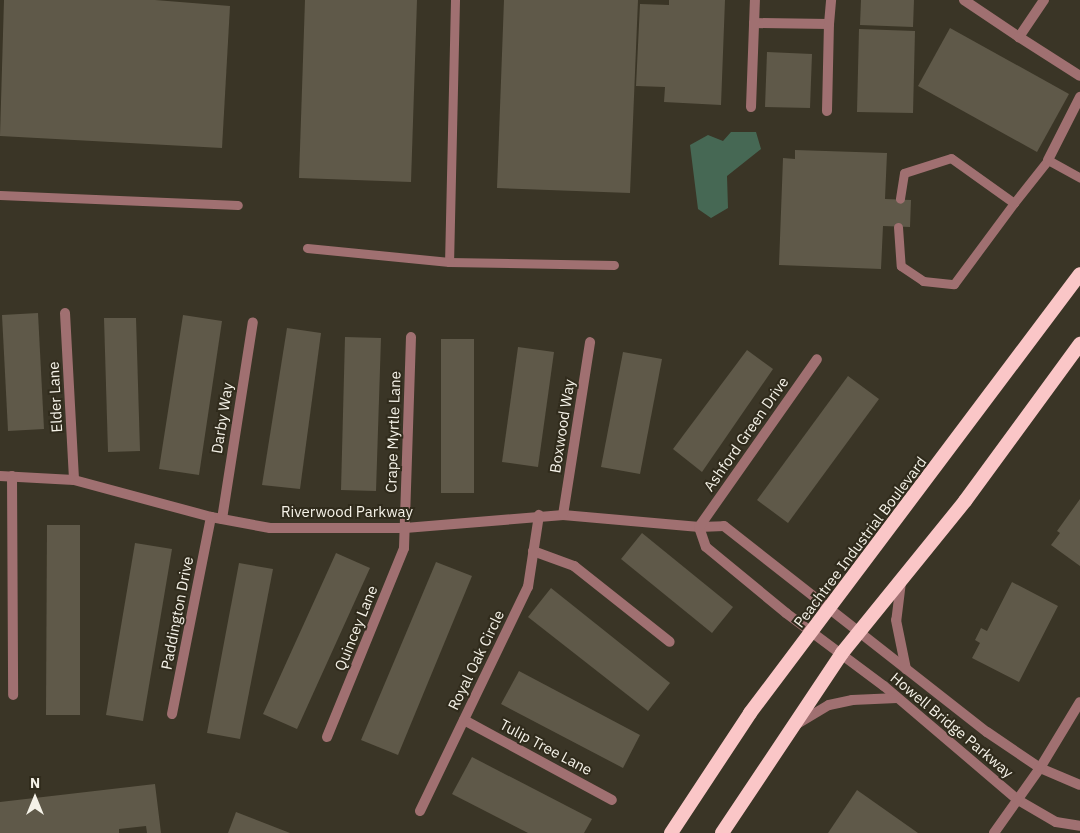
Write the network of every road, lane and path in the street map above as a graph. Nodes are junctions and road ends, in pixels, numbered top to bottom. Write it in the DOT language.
graph roads {
  1 [pos="455,0"];
  2 [pos="755,0"];
  3 [pos="831,0"];
  4 [pos="964,0"];
  5 [pos="1044,0"];
  6 [pos="754,23"];
  7 [pos="829,24"];
  8 [pos="1019,37"];
  9 [pos="1080,76"];
  10 [pos="1080,97"];
  11 [pos="751,107"];
  12 [pos="827,111"];
  13 [pos="1048,160"];
  14 [pos="1080,178"];
  15 [pos="0,196"];
  16 [pos="900,199"];
  17 [pos="1014,203"];
  18 [pos="238,205"];
  19 [pos="898,227"];
  20 [pos="307,248"];
  21 [pos="449,262"];
  22 [pos="614,265"];
  23 [pos="1080,274"];
  24 [pos="65,314"];
  25 [pos="253,322"];
  26 [pos="411,338"];
  27 [pos="590,342"];
  28 [pos="1080,344"];
  29 [pos="817,360"];
  30 [pos="0,476"];
  31 [pos="12,476"];
  32 [pos="74,480"];
  33 [pos="538,515"];
  34 [pos="563,515"];
  35 [pos="216,518"];
  36 [pos="699,527"];
  37 [pos="405,528"];
  38 [pos="533,551"];
  39 [pos="901,582"];
  40 [pos="831,608"];
  41 [pos="860,632"];
  42 [pos="811,633"];
  43 [pos="670,642"];
  44 [pos="842,653"];
  45 [pos="906,669"];
  46 [pos="13,695"];
  47 [pos="897,698"];
  48 [pos="1080,702"];
  49 [pos="172,714"];
  50 [pos="464,720"];
  51 [pos="794,726"];
  52 [pos="327,737"];
  53 [pos="1040,768"];
  54 [pos="1080,786"];
  55 [pos="612,800"];
  56 [pos="1018,800"];
  57 [pos="420,811"];
  58 [pos="1080,826"];
  59 [pos="671,833"];
  60 [pos="722,833"];
  61 [pos="994,833"];
  1 -- 21 [label="lane"];
  2 -- 6 [label="street"];
  3 -- 7 [label="street"];
  4 -- 8 [label="street"];
  5 -- 8 [label="street"];
  6 -- 7 [label="street"];
  6 -- 11 [label="street"];
  7 -- 12 [label="street"];
  8 -- 9 [label="street"];
  10 -- 13 [label="street"];
  13 -- 14 [label="lane"];
  13 -- 17 [label="lane"];
  15 -- 18 [label="lane"];
  16 -- 17 [label="lane"];
  17 -- 19 [label="lane"];
  20 -- 21 [label="lane"];
  21 -- 22 [label="lane"];
  23 -- 40 [label="highway, Peachtree Industrial Boulevard"];
  24 -- 32 [label="street, Elder Lane"];
  25 -- 35 [label="street, Darby Way"];
  26 -- 37 [label="street, Crape Myrtle Lane"];
  27 -- 34 [label="street, Boxwood Way"];
  28 -- 39 [label="highway"];
  29 -- 36 [label="street, Ashford Green Drive"];
  30 -- 31 [label="street, Riverwood Parkway"];
  31 -- 32 [label="street, Riverwood Parkway"];
  31 -- 46 [label="street"];
  32 -- 35 [label="street, Riverwood Parkway"];
  33 -- 34 [label="street, Riverwood Parkway"];
  33 -- 37 [label="street, Riverwood Parkway"];
  33 -- 38 [label="street, Royal Oak Circle"];
  34 -- 36 [label="street, Riverwood Parkway"];
  35 -- 37 [label="street, Riverwood Parkway"];
  35 -- 49 [label="street, Paddington Drive"];
  36 -- 40 [label="street, Riverwood Parkway"];
  36 -- 42 [label="street"];
  37 -- 52 [label="street, Quincey Lane"];
  38 -- 43 [label="street"];
  38 -- 50 [label="street, Royal Oak Circle"];
  39 -- 41 [label="highway"];
  39 -- 45 [label="street"];
  40 -- 41 [label="street, Howell Bridge Parkway"];
  40 -- 42 [label="highway, Peachtree Industrial Boulevard"];
  41 -- 44 [label="highway"];
  41 -- 45 [label="street, Howell Bridge Parkway"];
  42 -- 44 [label="street, Howell Bridge Parkway"];
  42 -- 59 [label="highway, Peachtree Industrial Boulevard"];
  44 -- 47 [label="street, Howell Bridge Parkway"];
  44 -- 51 [label="highway"];
  45 -- 53 [label="street, Howell Bridge Parkway"];
  47 -- 51 [label="street"];
  47 -- 56 [label="street, Howell Bridge Parkway"];
  48 -- 53 [label="street"];
  50 -- 55 [label="street, Tulip Tree Lane"];
  50 -- 57 [label="street, Royal Oak Circle"];
  51 -- 60 [label="highway"];
  53 -- 54 [label="street, Howell Bridge Parkway"];
  53 -- 56 [label="street"];
  56 -- 58 [label="street, Howell Bridge Parkway"];
  56 -- 61 [label="street"];
}
